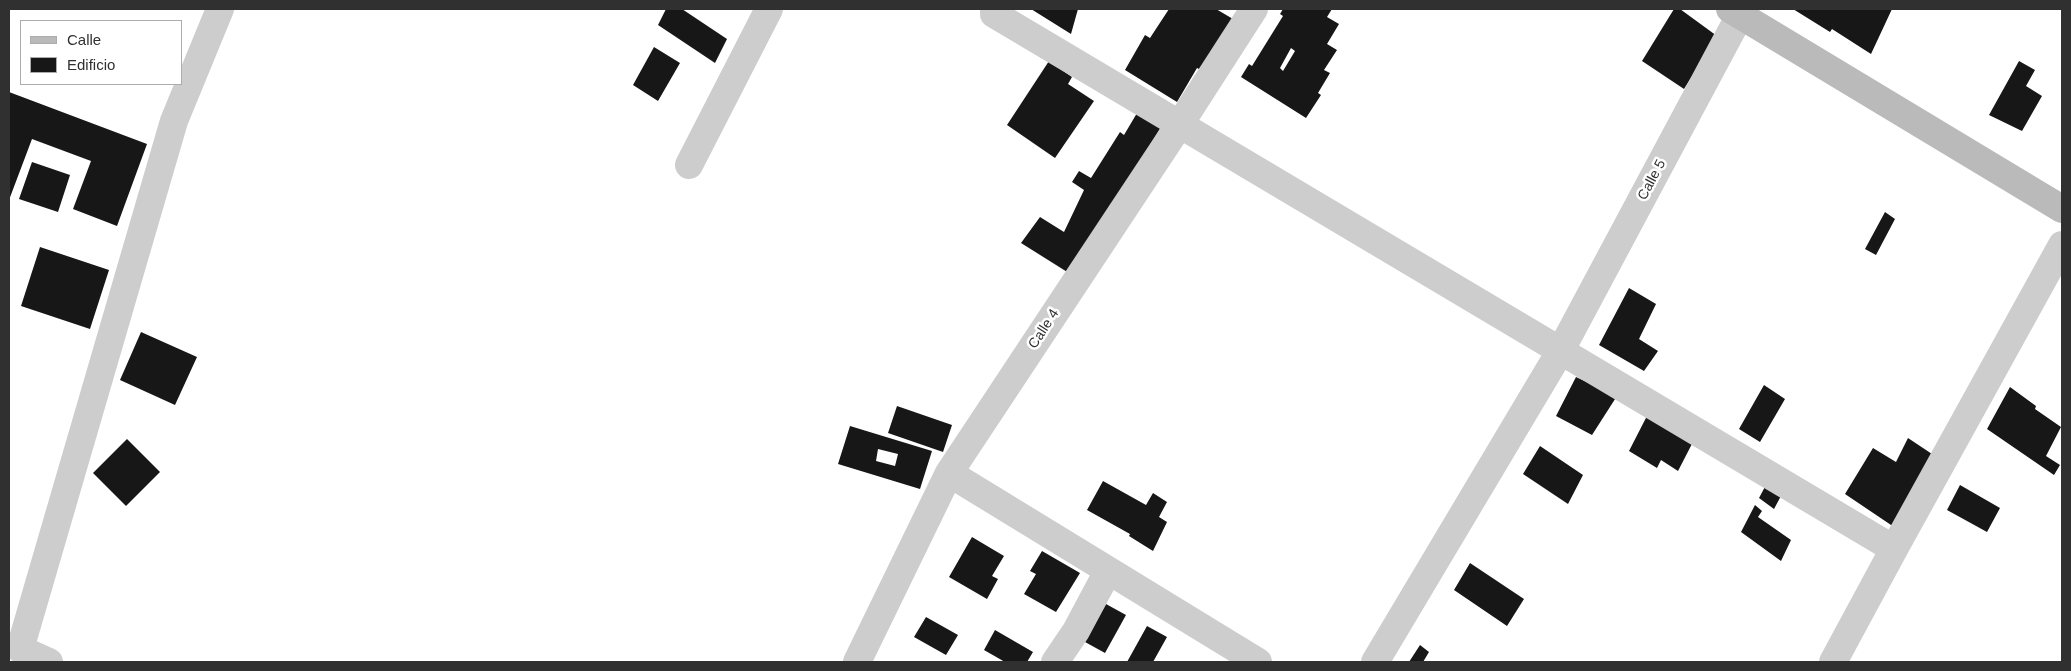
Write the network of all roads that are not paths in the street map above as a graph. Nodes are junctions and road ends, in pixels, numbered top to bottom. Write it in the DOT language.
graph roads {
  1 [pos="220,9"];
  2 [pos="769,9"];
  3 [pos="994,9"];
  4 [pos="1254,9"];
  5 [pos="1736,11"];
  6 [pos="1180,124"];
  7 [pos="689,165"];
  8 [pos="2062,209"];
  9 [pos="2062,245"];
  10 [pos="1561,350"];
  11 [pos="949,473"];
  12 [pos="1894,549"];
  13 [pos="1108,571"];
  14 [pos="49,662"];
  15 [pos="857,662"];
  16 [pos="1055,662"];
  17 [pos="1258,662"];
  18 [pos="1376,662"];
  19 [pos="1833,662"];
  1 -- 14 [label="street"];
  2 -- 7 [label="street"];
  3 -- 6 [label="street"];
  4 -- 6 [label="street, Calle 4"];
  5 -- 8 [label="main road"];
  5 -- 10 [label="street, Calle 5"];
  6 -- 10 [label="street"];
  6 -- 11 [label="street, Calle 4"];
  9 -- 12 [label="street"];
  10 -- 12 [label="street"];
  10 -- 18 [label="street, Calle 5"];
  11 -- 13 [label="street"];
  11 -- 15 [label="street, Calle 4"];
  12 -- 19 [label="street"];
  13 -- 16 [label="street"];
  13 -- 17 [label="street"];
}
